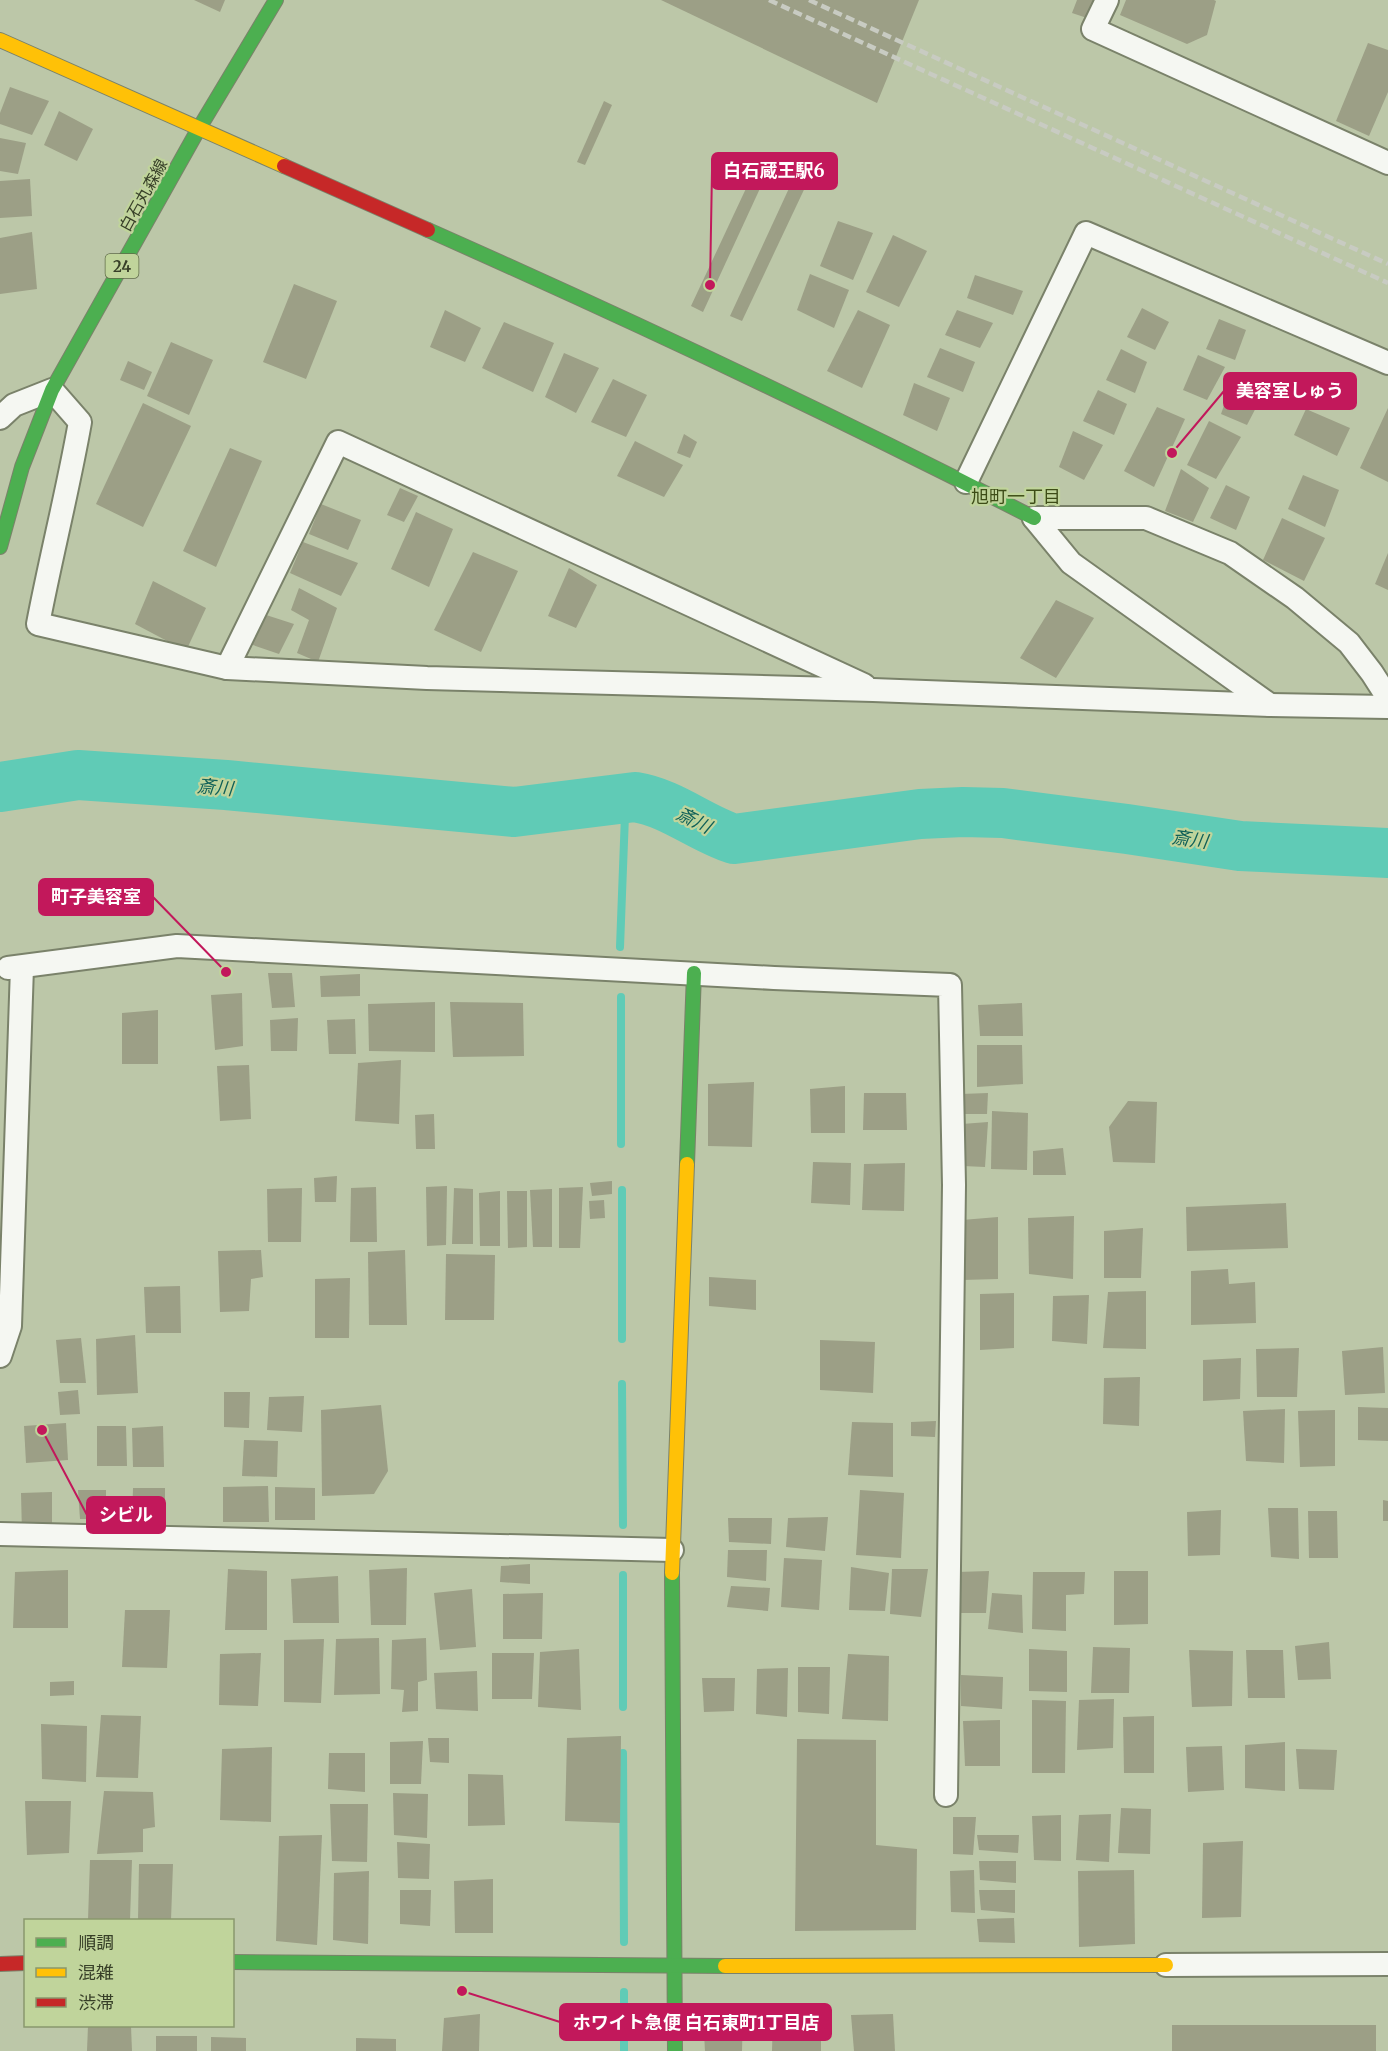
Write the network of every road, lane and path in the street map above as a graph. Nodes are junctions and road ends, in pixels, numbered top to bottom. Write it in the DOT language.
graph roads {
  1 [pos="276,0"];
  2 [pos="1107,0"];
  3 [pos="0,40"];
  4 [pos="198,130"];
  5 [pos="1388,163"];
  6 [pos="1388,363"];
  7 [pos="52,390"];
  8 [pos="0,418"];
  9 [pos="966,482"];
  10 [pos="1034,518"];
  11 [pos="0,546"];
  12 [pos="227,668"];
  13 [pos="873,690"];
  14 [pos="1388,698"];
  15 [pos="1269,705"];
  16 [pos="1388,707"];
  17 [pos="694,973"];
  18 [pos="0,1356"];
  19 [pos="0,1534"];
  20 [pos="672,1550"];
  21 [pos="946,1795"];
  22 [pos="234,1962"];
  23 [pos="0,1964"];
  24 [pos="24,1964"];
  25 [pos="1388,1964"];
  26 [pos="1166,1965"];
  27 [pos="674,1966"];
  28 [pos="675,2051"];
  1 -- 4 [label="street, 白石丸森線 / 24"];
  2 -- 5 [label="street"];
  3 -- 4 [label="street"];
  4 -- 7 [label="street, 白石丸森線 / 24"];
  4 -- 9 [label="street"];
  6 -- 9 [label="street"];
  7 -- 8 [label="street"];
  7 -- 11 [label="street, 白石丸森線 / 24"];
  7 -- 12 [label="street"];
  9 -- 10 [label="street"];
  10 -- 14 [label="street"];
  10 -- 15 [label="street"];
  12 -- 13 [label="street"];
  12 -- 13 [label="street"];
  13 -- 15 [label="street"];
  15 -- 16 [label="street"];
  17 -- 18 [label="street"];
  17 -- 20 [label="street"];
  17 -- 21 [label="street"];
  19 -- 20 [label="street"];
  20 -- 27 [label="street"];
  22 -- 27 [label="street"];
  23 -- 24 [label="street"];
  25 -- 26 [label="street"];
  26 -- 27 [label="street"];
  27 -- 28 [label="street"];
}
